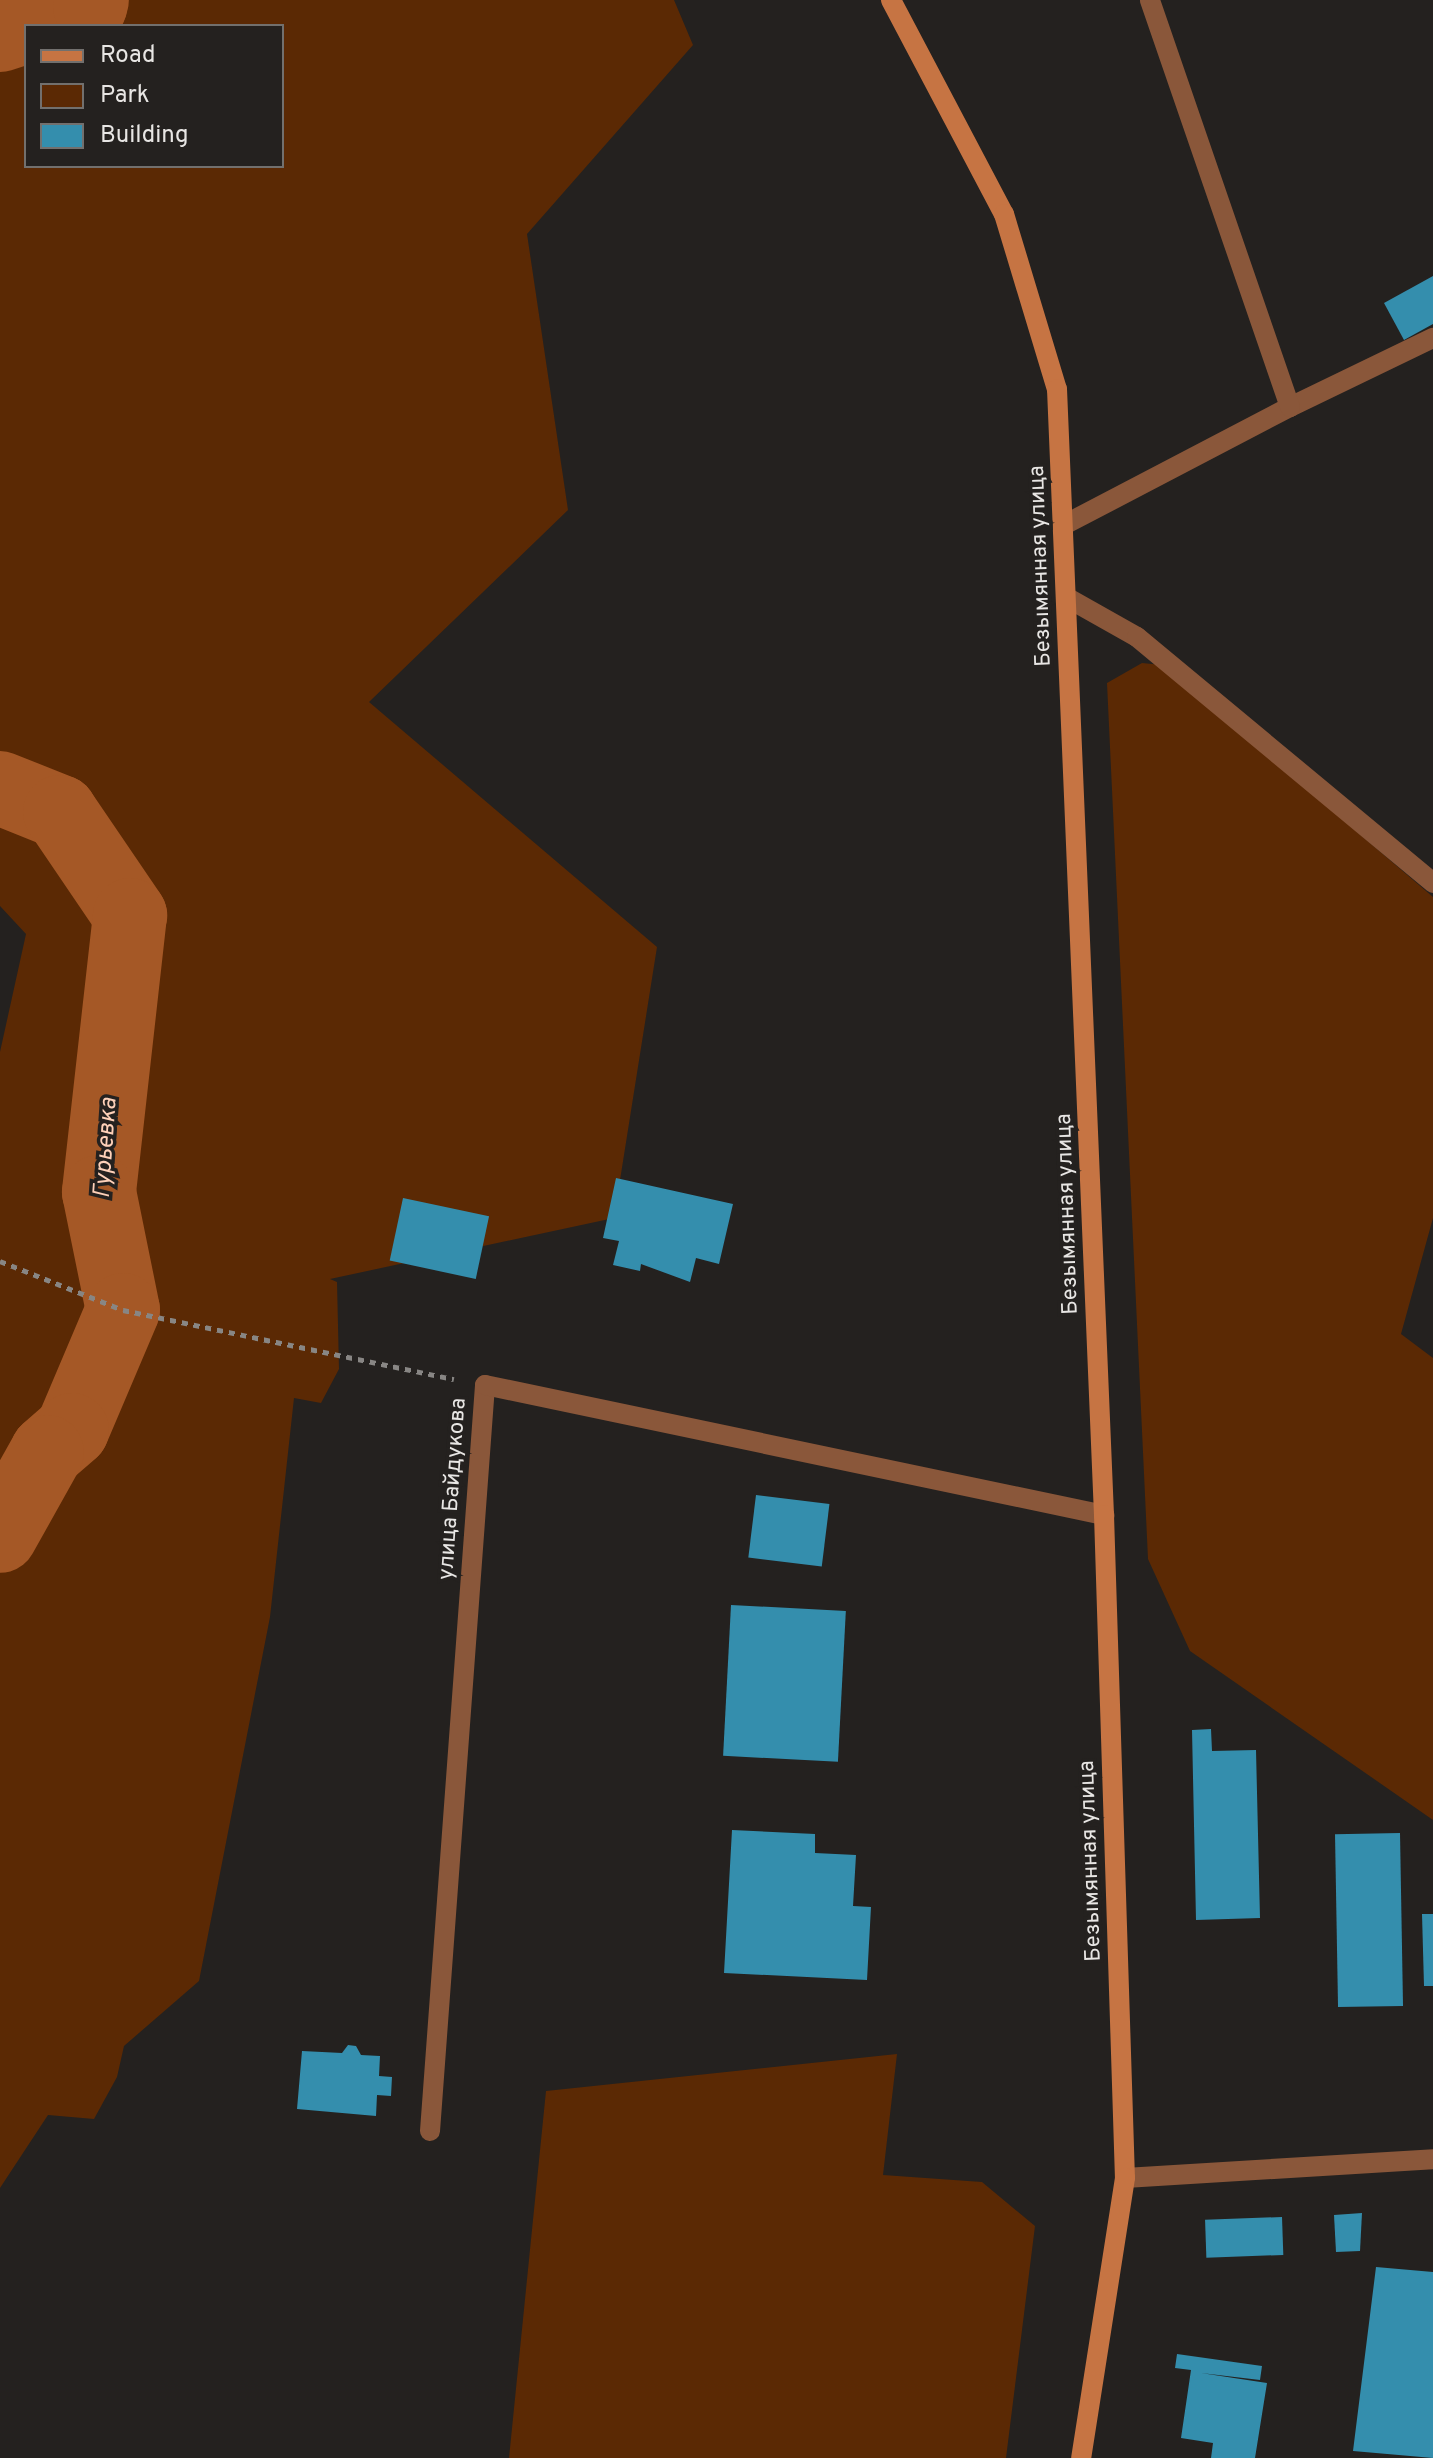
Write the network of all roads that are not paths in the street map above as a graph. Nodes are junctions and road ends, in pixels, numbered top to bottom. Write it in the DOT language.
graph roads {
  1 [pos="891,0"];
  2 [pos="1150,0"];
  3 [pos="1433,338"];
  4 [pos="1290,407"];
  5 [pos="1064,525"];
  6 [pos="1066,597"];
  7 [pos="1433,883"];
  8 [pos="1104,1515"];
  9 [pos="430,2131"];
  10 [pos="1433,2159"];
  11 [pos="1125,2178"];
  12 [pos="1081,2458"];
  1 -- 5 [label="main road, Безымянная улица"];
  2 -- 4 [label="street"];
  3 -- 4 [label="street"];
  4 -- 5 [label="street"];
  5 -- 6 [label="main road, Безымянная улица"];
  6 -- 7 [label="street"];
  6 -- 8 [label="main road, Безымянная улица"];
  8 -- 9 [label="street, улица Байдукова"];
  8 -- 11 [label="main road, Безымянная улица"];
  10 -- 11 [label="street"];
  11 -- 12 [label="main road, Безымянная улица"];
}
